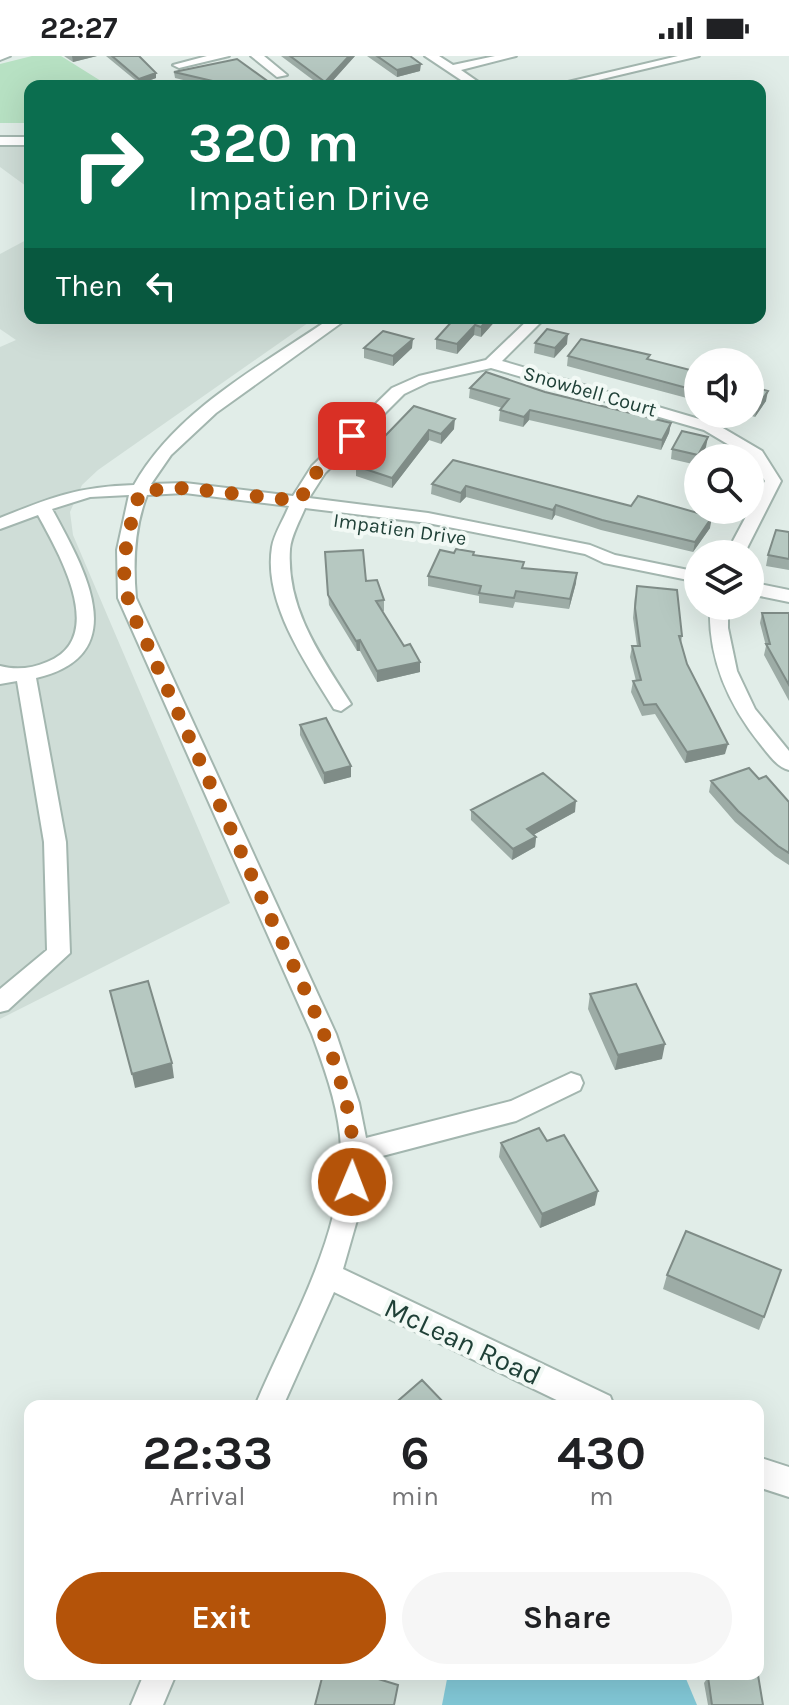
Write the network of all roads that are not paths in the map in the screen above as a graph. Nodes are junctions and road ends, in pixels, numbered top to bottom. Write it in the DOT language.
graph roads {
  1 [pos="223,56"];
  2 [pos="257,56"];
  3 [pos="431,56"];
  4 [pos="510,56"];
  5 [pos="693,56"];
  6 [pos="179,65"];
  7 [pos="452,69"];
  8 [pos="281,75"];
  9 [pos="469,80"];
  10 [pos="584,80"];
  11 [pos="0,141"];
  12 [pos="24,141"];
  13 [pos="333,324"];
  14 [pos="532,324"];
  15 [pos="491,363"];
  16 [pos="140,491"];
  17 [pos="42,507"];
  18 [pos="296,508"];
  19 [pos="0,524"];
  20 [pos="742,540"];
  21 [pos="684,574"];
  22 [pos="764,591"];
  23 [pos="789,596"];
  24 [pos="720,620"];
  25 [pos="25,673"];
  26 [pos="1,678"];
  27 [pos="341,704"];
  28 [pos="789,763"];
  29 [pos="0,1003"];
  30 [pos="571,1083"];
  31 [pos="353,1152"];
  32 [pos="325,1274"];
  33 [pos="272,1400"];
  34 [pos="588,1400"];
  35 [pos="764,1474"];
  36 [pos="789,1482"];
  37 [pos="157,1680"];
  38 [pos="147,1705"];
  1 -- 6 [label="street"];
  2 -- 8 [label="street"];
  3 -- 7 [label="street"];
  4 -- 7 [label="street"];
  5 -- 10 [label="street"];
  7 -- 9 [label="street"];
  11 -- 12 [label="street"];
  13 -- 16 [label="street"];
  14 -- 15 [label="street"];
  15 -- 18 [label="street"];
  15 -- 20 [label="street, Snowbell Court"];
  16 -- 17 [label="street, Impatien Drive"];
  16 -- 18 [label="street, Impatien Drive"];
  16 -- 31 [label="street"];
  17 -- 19 [label="street, Impatien Drive"];
  17 -- 25 [label="street"];
  18 -- 21 [label="street, Impatien Drive"];
  18 -- 27 [label="street"];
  22 -- 23 [label="street"];
  24 -- 28 [label="street"];
  25 -- 26 [label="street"];
  25 -- 29 [label="street"];
  30 -- 31 [label="street"];
  31 -- 32 [label="street"];
  32 -- 33 [label="street"];
  32 -- 34 [label="street, McLean Road"];
  35 -- 36 [label="street"];
  37 -- 38 [label="street"];
}
